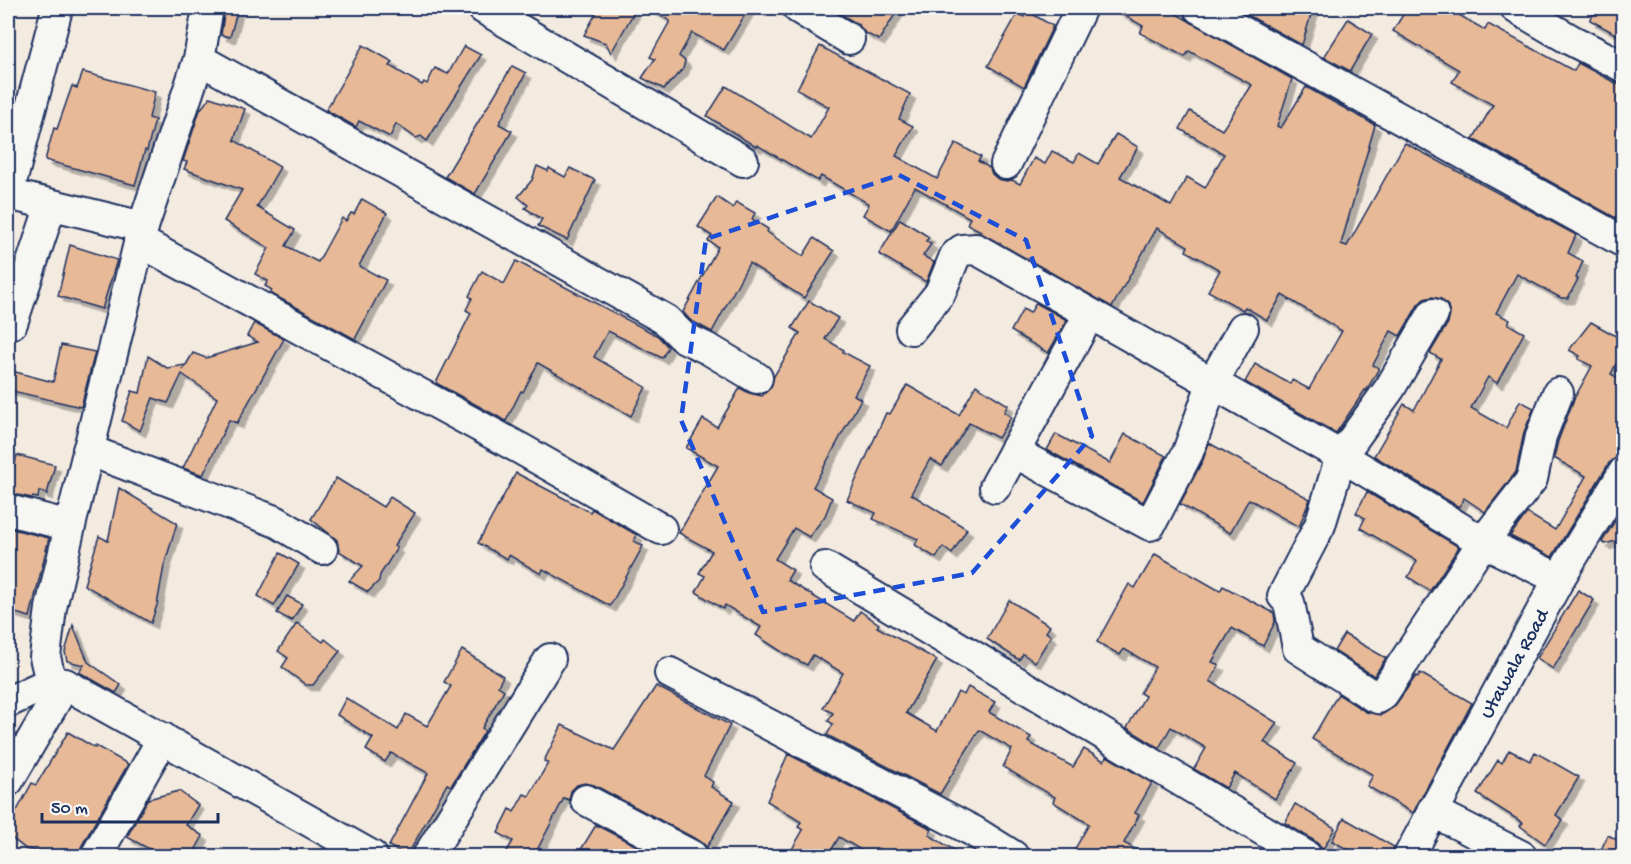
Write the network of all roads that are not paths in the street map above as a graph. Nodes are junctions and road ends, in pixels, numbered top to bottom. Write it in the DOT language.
graph roads {
  1 [pos="208,8"];
  2 [pos="483,8"];
  3 [pos="798,8"];
  4 [pos="1081,8"];
  5 [pos="1199,8"];
  6 [pos="1516,8"];
  7 [pos="57,9"];
  8 [pos="849,39"];
  9 [pos="199,59"];
  10 [pos="1623,67"];
  11 [pos="743,161"];
  12 [pos="1006,164"];
  13 [pos="8,194"];
  14 [pos="51,205"];
  15 [pos="141,234"];
  16 [pos="1623,242"];
  17 [pos="1433,314"];
  18 [pos="1089,315"];
  19 [pos="12,323"];
  20 [pos="1243,328"];
  21 [pos="911,329"];
  22 [pos="757,378"];
  23 [pos="1212,384"];
  24 [pos="1558,393"];
  25 [pos="88,450"];
  26 [pos="1014,452"];
  27 [pos="1341,456"];
  28 [pos="1623,472"];
  29 [pos="995,487"];
  30 [pos="8,510"];
  31 [pos="70,526"];
  32 [pos="661,529"];
  33 [pos="1483,542"];
  34 [pos="322,549"];
  35 [pos="825,567"];
  36 [pos="1559,579"];
  37 [pos="550,659"];
  38 [pos="670,673"];
  39 [pos="58,683"];
  40 [pos="8,702"];
  41 [pos="163,738"];
  42 [pos="8,781"];
  43 [pos="586,800"];
  44 [pos="1432,811"];
  45 [pos="969,844"];
  46 [pos="361,854"];
  47 [pos="96,856"];
  48 [pos="428,856"];
  49 [pos="692,856"];
  50 [pos="1013,856"];
  51 [pos="1306,856"];
  52 [pos="1409,856"];
  53 [pos="1521,856"];
  1 -- 9 [label="street"];
  2 -- 11 [label="street"];
  3 -- 8 [label="street"];
  4 -- 12 [label="street"];
  5 -- 16 [label="street"];
  6 -- 10 [label="street"];
  7 -- 13 [label="street"];
  9 -- 15 [label="street"];
  9 -- 22 [label="street"];
  13 -- 14 [label="street"];
  14 -- 15 [label="street"];
  14 -- 19 [label="street"];
  15 -- 25 [label="street"];
  15 -- 32 [label="street"];
  17 -- 27 [label="street"];
  18 -- 21 [label="street"];
  18 -- 23 [label="street"];
  18 -- 26 [label="street"];
  20 -- 23 [label="street"];
  23 -- 26 [label="street"];
  23 -- 27 [label="street"];
  24 -- 33 [label="street"];
  25 -- 31 [label="street"];
  25 -- 34 [label="street"];
  26 -- 29 [label="street"];
  27 -- 33 [label="street"];
  27 -- 33 [label="street"];
  28 -- 36 [label="street, Utawala Road"];
  30 -- 31 [label="street"];
  31 -- 39 [label="street"];
  33 -- 36 [label="street"];
  35 -- 51 [label="street"];
  36 -- 44 [label="street, Utawala Road"];
  37 -- 48 [label="street"];
  38 -- 45 [label="street"];
  39 -- 40 [label="street"];
  39 -- 41 [label="street"];
  39 -- 42 [label="street"];
  41 -- 46 [label="street"];
  41 -- 47 [label="street"];
  43 -- 49 [label="street"];
  44 -- 52 [label="street, Utawala Road"];
  44 -- 53 [label="street"];
  45 -- 50 [label="street"];
}
